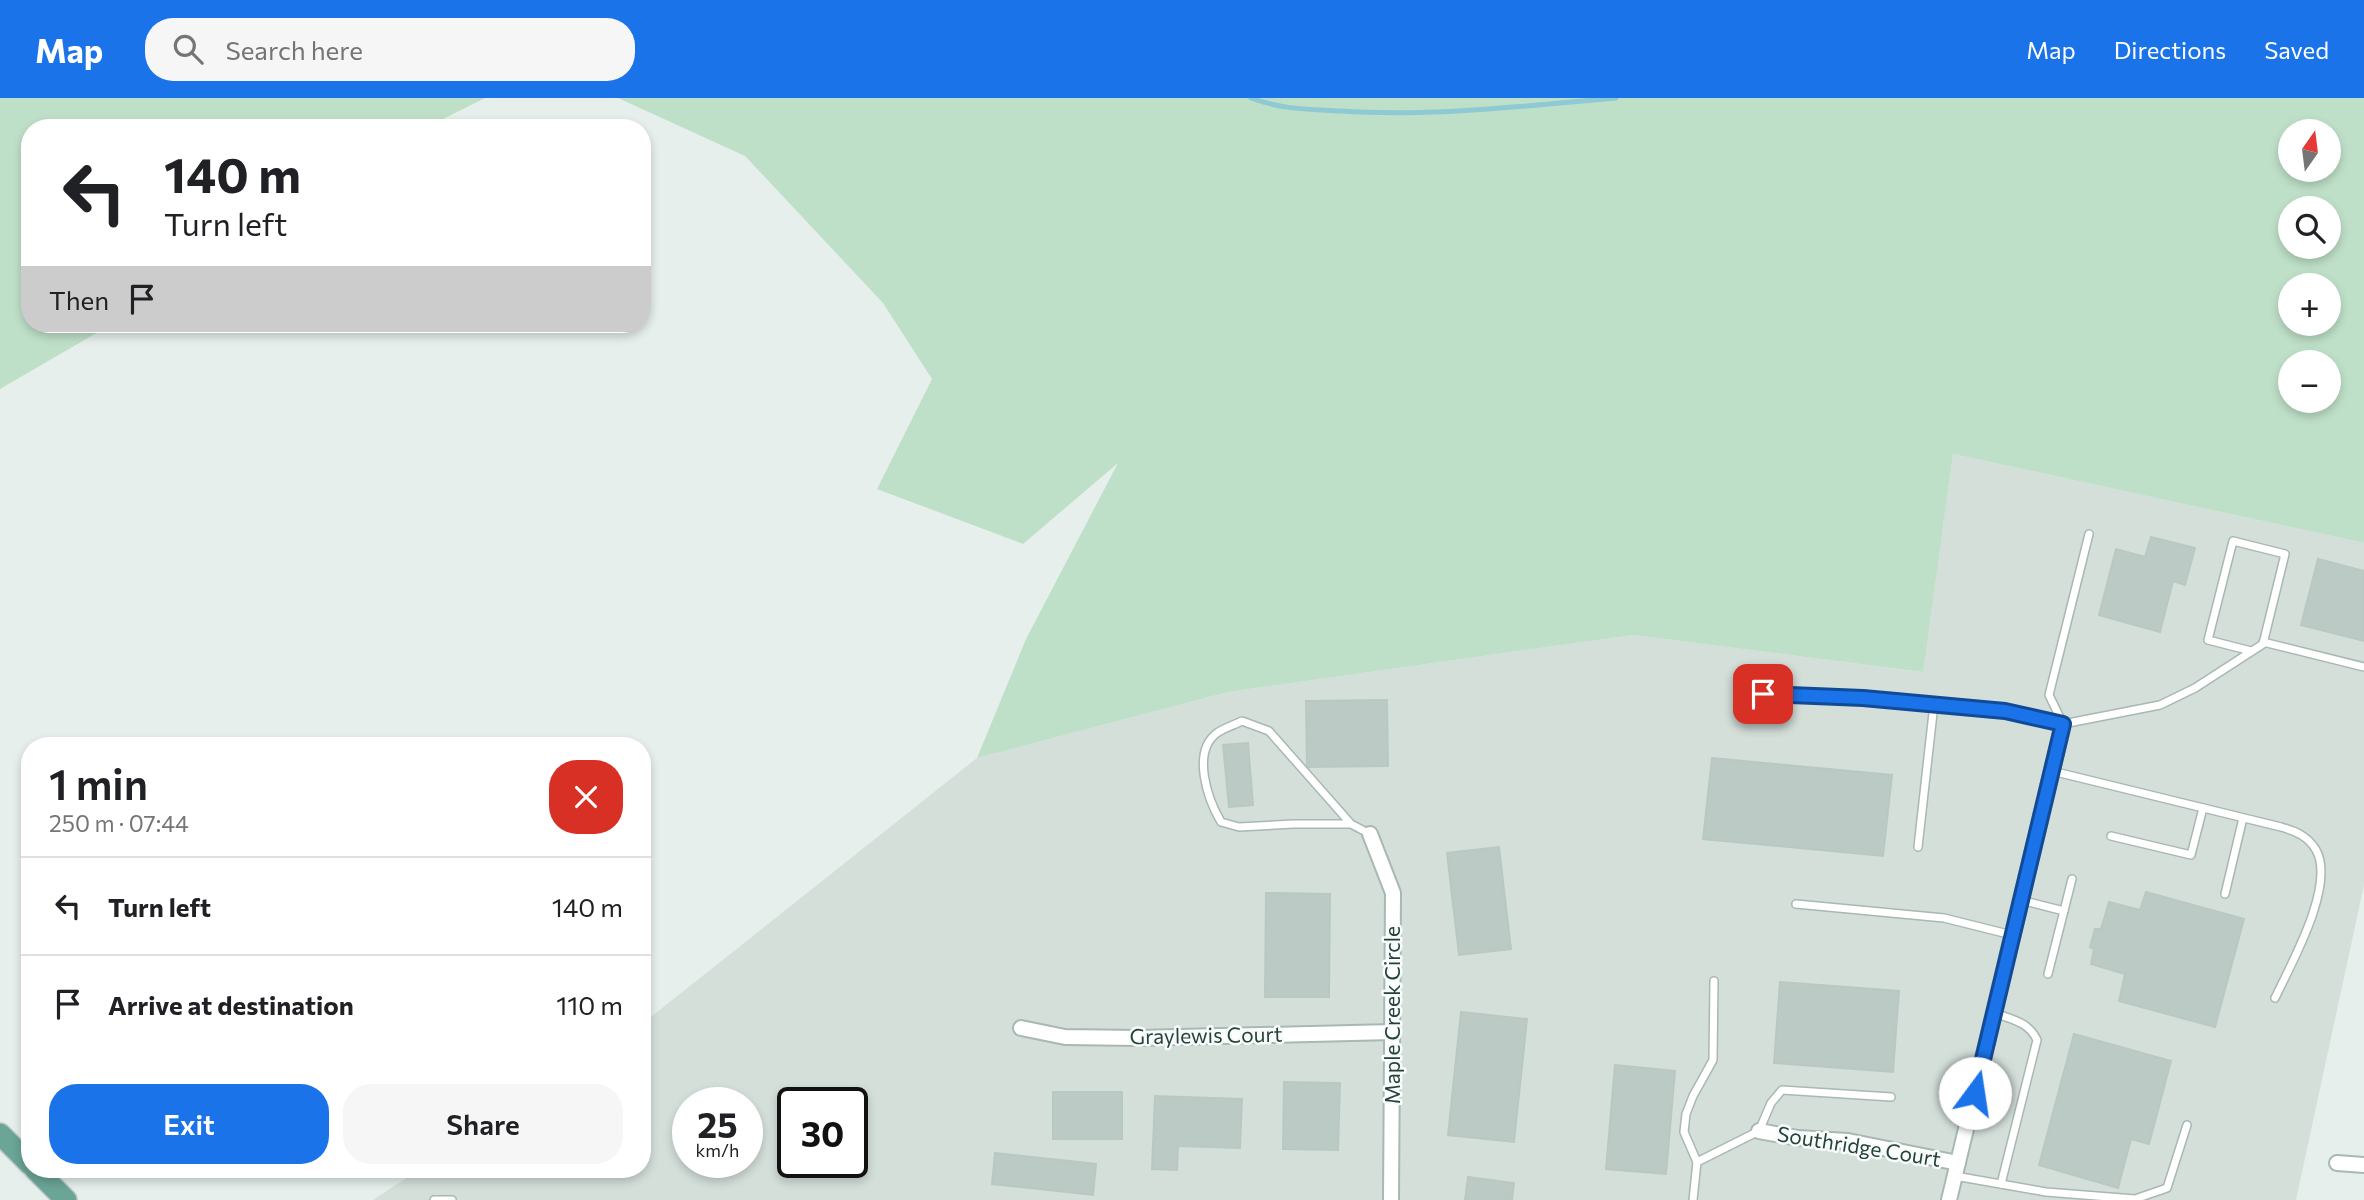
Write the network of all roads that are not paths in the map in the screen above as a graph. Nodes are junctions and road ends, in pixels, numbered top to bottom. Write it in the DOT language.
graph roads {
  1 [pos="2089,534"];
  2 [pos="2263,642"];
  3 [pos="2252,651"];
  4 [pos="2364,667"];
  5 [pos="1763,694"];
  6 [pos="1934,705"];
  7 [pos="2063,724"];
  8 [pos="2052,771"];
  9 [pos="2203,808"];
  10 [pos="2243,818"];
  11 [pos="1351,824"];
  12 [pos="1370,834"];
  13 [pos="2111,836"];
  14 [pos="1918,847"];
  15 [pos="2072,879"];
  16 [pos="2225,894"];
  17 [pos="2020,900"];
  18 [pos="1796,904"];
  19 [pos="2064,911"];
  20 [pos="2012,935"];
  21 [pos="2048,974"];
  22 [pos="1714,981"];
  23 [pos="2275,998"];
  24 [pos="1994,1013"];
  25 [pos="1021,1028"];
  26 [pos="1393,1032"];
  27 [pos="1891,1097"];
  28 [pos="2187,1125"];
  29 [pos="1759,1131"];
  30 [pos="0,1134"];
  31 [pos="21,1155"];
  32 [pos="1697,1162"];
  33 [pos="2337,1163"];
  34 [pos="2364,1165"];
  35 [pos="1956,1169"];
  36 [pos="44,1178"];
  37 [pos="2001,1184"];
  38 [pos="66,1200"];
  39 [pos="434,1200"];
  40 [pos="452,1200"];
  41 [pos="1391,1200"];
  42 [pos="1693,1200"];
  43 [pos="1949,1200"];
  1 -- 7 [label="lane"];
  2 -- 3 [label="lane"];
  2 -- 3 [label="lane"];
  2 -- 4 [label="lane"];
  3 -- 7 [label="lane"];
  5 -- 6 [label="lane"];
  6 -- 7 [label="lane"];
  6 -- 14 [label="lane"];
  7 -- 8 [label="street"];
  8 -- 9 [label="lane"];
  8 -- 17 [label="street"];
  9 -- 10 [label="lane"];
  9 -- 13 [label="lane"];
  10 -- 16 [label="lane"];
  10 -- 23 [label="lane"];
  11 -- 11 [label="lane"];
  11 -- 12 [label="lane"];
  12 -- 26 [label="street, Maple Creek Circle"];
  15 -- 19 [label="lane"];
  17 -- 19 [label="lane"];
  17 -- 20 [label="street"];
  18 -- 20 [label="lane"];
  19 -- 21 [label="lane"];
  20 -- 24 [label="street"];
  22 -- 32 [label="lane"];
  24 -- 35 [label="street"];
  24 -- 37 [label="lane"];
  25 -- 26 [label="street, Graylewis Court"];
  26 -- 41 [label="street, Maple Creek Circle"];
  27 -- 29 [label="lane"];
  28 -- 37 [label="lane"];
  29 -- 32 [label="lane"];
  29 -- 35 [label="street, Southridge Court"];
  30 -- 31 [label="main road"];
  32 -- 42 [label="lane"];
  33 -- 34 [label="street"];
  35 -- 37 [label="lane"];
  35 -- 43 [label="street"];
  36 -- 38 [label="main road"];
  39 -- 40 [label="lane"];
}
